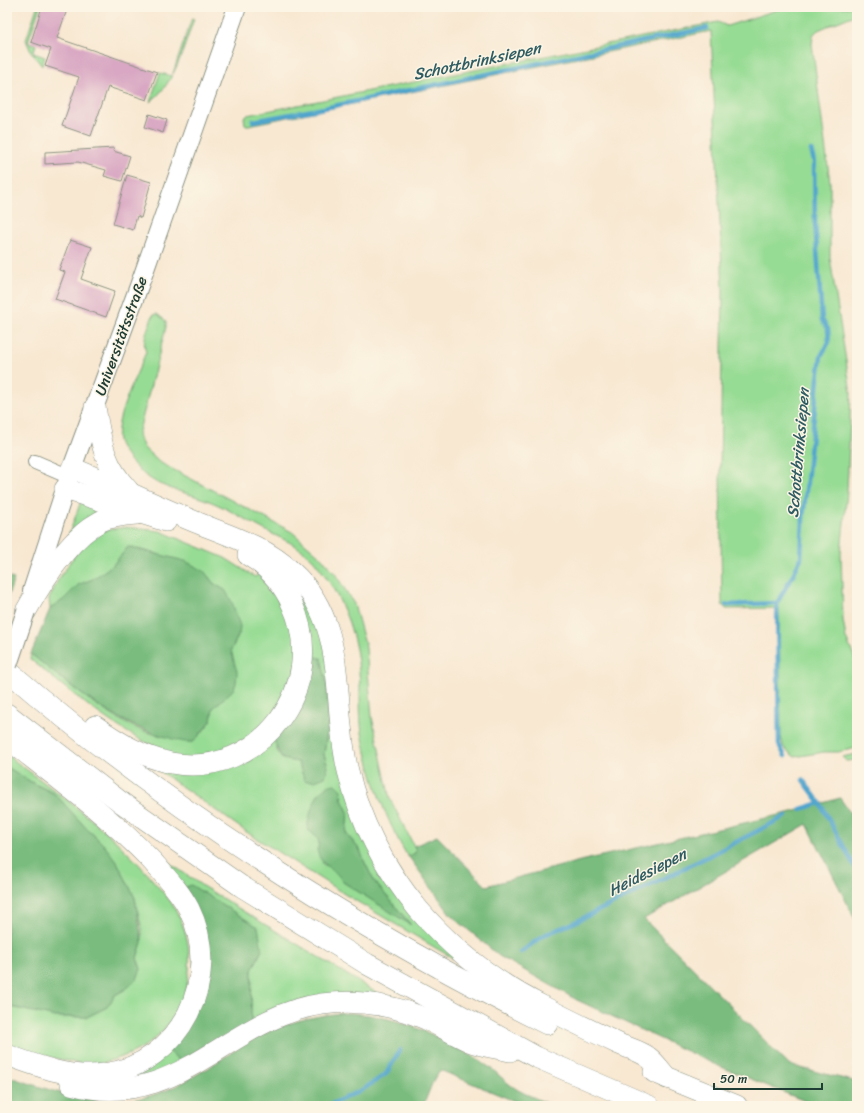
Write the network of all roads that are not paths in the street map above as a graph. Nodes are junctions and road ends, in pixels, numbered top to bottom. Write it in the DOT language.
graph roads {
  1 [pos="237,7"];
  2 [pos="95,407"];
  3 [pos="35,462"];
  4 [pos="69,478"];
  5 [pos="130,492"];
  6 [pos="144,514"];
  7 [pos="26,610"];
  8 [pos="7,663"];
  9 [pos="7,667"];
  10 [pos="7,670"];
  11 [pos="7,714"];
  12 [pos="7,738"];
  13 [pos="7,1055"];
  14 [pos="536,1057"];
  15 [pos="7,1064"];
  16 [pos="667,1078"];
  17 [pos="649,1106"];
  18 [pos="737,1106"];
  1 -- 2 [label="main road, Universitätsstraße"];
  2 -- 4 [label="main road, Universitätsstraße"];
  2 -- 5 [label="highway"];
  3 -- 4 [label="lane"];
  4 -- 5 [label="highway"];
  4 -- 6 [label="highway"];
  4 -- 7 [label="main road, Universitätsstraße"];
  5 -- 16 [label="highway"];
  6 -- 7 [label="highway"];
  6 -- 8 [label="highway"];
  7 -- 9 [label="main road, Universitätsstraße, bridge"];
  10 -- 16 [label="highway"];
  11 -- 14 [label="highway"];
  12 -- 13 [label="highway"];
  14 -- 15 [label="highway"];
  14 -- 17 [label="highway"];
  16 -- 18 [label="highway"];
}
